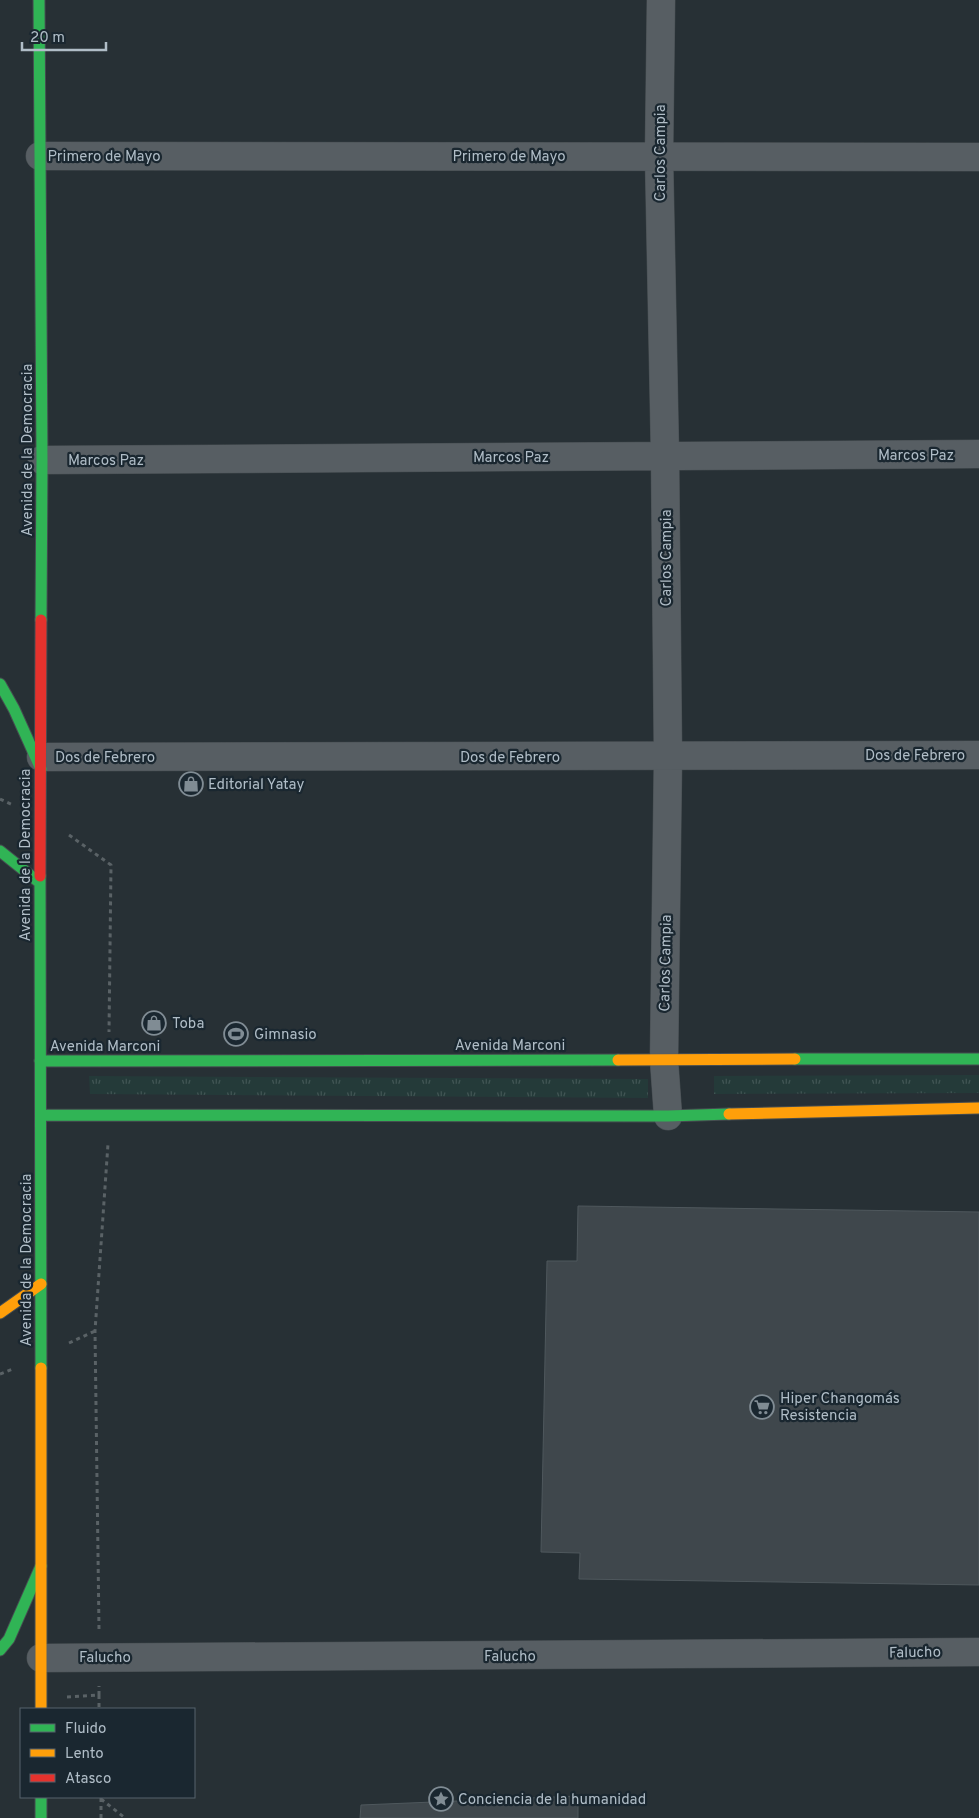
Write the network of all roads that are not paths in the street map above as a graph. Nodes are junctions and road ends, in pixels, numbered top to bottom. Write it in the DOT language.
graph roads {
  1 [pos="39,0"];
  2 [pos="661,0"];
  3 [pos="40,156"];
  4 [pos="659,156"];
  5 [pos="979,157"];
  6 [pos="979,454"];
  7 [pos="665,455"];
  8 [pos="42,460"];
  9 [pos="0,684"];
  10 [pos="979,755"];
  11 [pos="668,757"];
  12 [pos="41,763"];
  13 [pos="0,851"];
  14 [pos="40,883"];
  15 [pos="979,1059"];
  16 [pos="664,1060"];
  17 [pos="40,1061"];
  18 [pos="979,1108"];
  19 [pos="41,1115"];
  20 [pos="668,1116"];
  21 [pos="41,1284"];
  22 [pos="0,1312"];
  23 [pos="41,1566"];
  24 [pos="0,1650"];
  25 [pos="979,1652"];
  26 [pos="41,1658"];
  27 [pos="42,1704"];
  28 [pos="42,1798"];
  29 [pos="42,1818"];
  1 -- 3 [label="main road, Avenida de la Democracia"];
  2 -- 4 [label="street, Carlos Campia"];
  3 -- 4 [label="street, Primero de Mayo"];
  3 -- 8 [label="main road, Avenida de la Democracia"];
  4 -- 5 [label="street, Primero de Mayo"];
  4 -- 7 [label="street, Carlos Campia"];
  6 -- 7 [label="street, Marcos Paz"];
  7 -- 8 [label="street, Marcos Paz"];
  7 -- 11 [label="street, Carlos Campia"];
  8 -- 12 [label="main road, Avenida de la Democracia"];
  9 -- 12 [label="main road"];
  10 -- 11 [label="street, Dos de Febrero"];
  11 -- 12 [label="street, Dos de Febrero"];
  11 -- 16 [label="street, Carlos Campia"];
  12 -- 14 [label="main road, Avenida de la Democracia"];
  13 -- 14 [label="main road"];
  14 -- 17 [label="main road, Avenida de la Democracia"];
  15 -- 16 [label="main road, Avenida Marconi"];
  16 -- 17 [label="main road, Avenida Marconi"];
  16 -- 20 [label="street, Carlos Campia"];
  17 -- 19 [label="main road, Avenida de la Democracia"];
  18 -- 20 [label="main road"];
  19 -- 20 [label="main road"];
  19 -- 21 [label="main road, Avenida de la Democracia"];
  21 -- 22 [label="main road"];
  21 -- 23 [label="main road, Avenida de la Democracia"];
  23 -- 24 [label="main road"];
  23 -- 26 [label="main road, Avenida de la Democracia"];
  25 -- 26 [label="street, Falucho"];
  26 -- 27 [label="main road, Avenida de la Democracia"];
  28 -- 29 [label="main road"];
}
